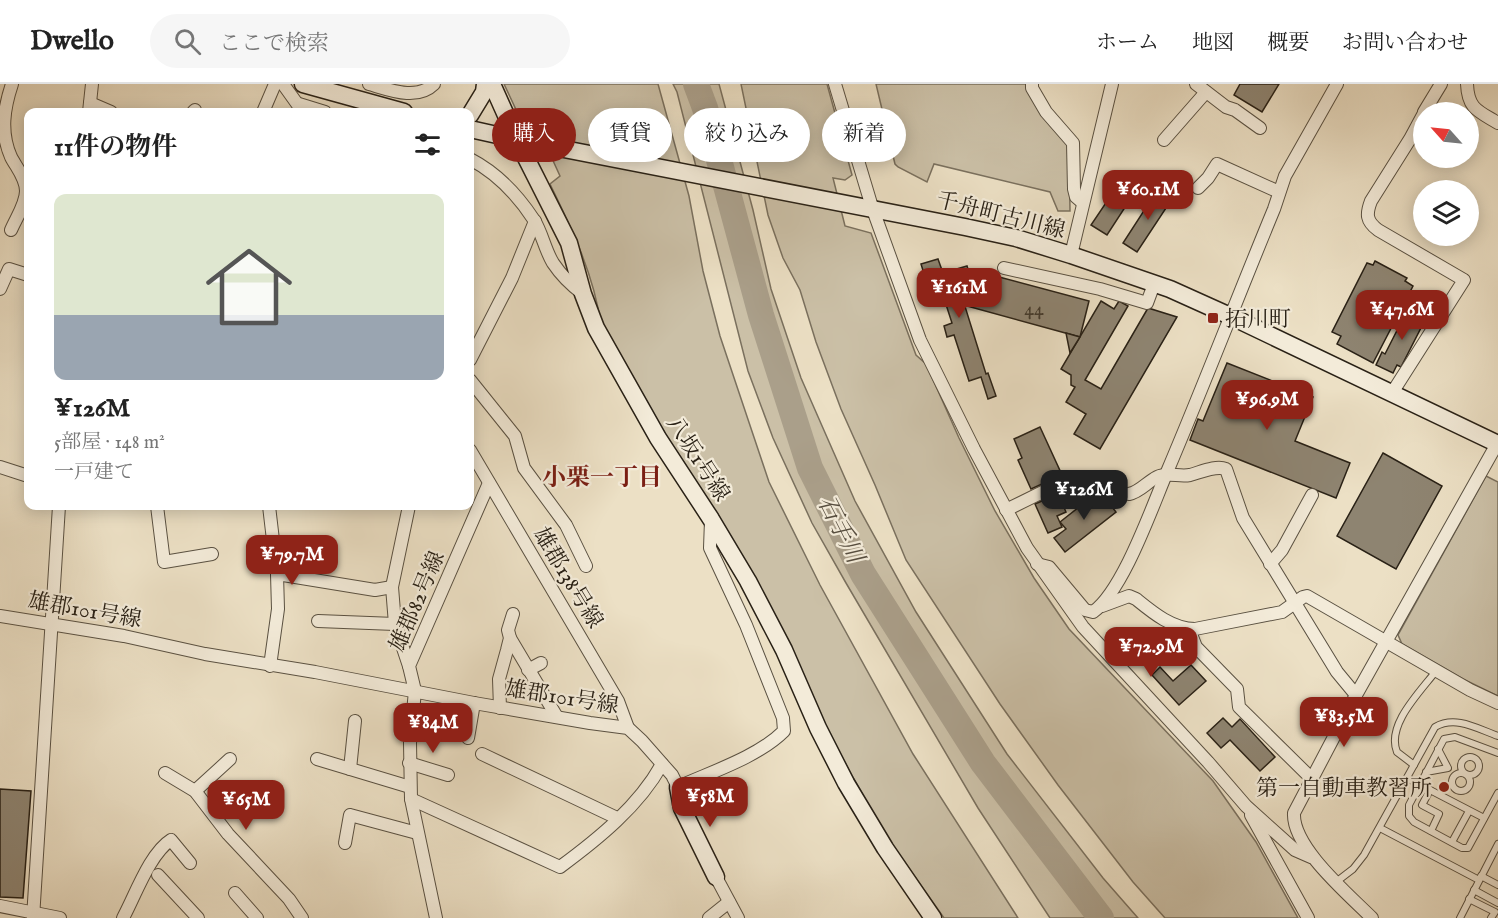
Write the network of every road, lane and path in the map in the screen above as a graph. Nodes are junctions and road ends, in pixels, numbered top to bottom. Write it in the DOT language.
graph roads {
  1 [pos="12,84"];
  2 [pos="92,84"];
  3 [pos="275,84"];
  4 [pos="283,84"];
  5 [pos="303,84"];
  6 [pos="369,84"];
  7 [pos="434,84"];
  8 [pos="485,84"];
  9 [pos="492,84"];
  10 [pos="835,84"];
  11 [pos="1032,84"];
  12 [pos="1112,84"];
  13 [pos="1337,84"];
  14 [pos="1441,84"];
  15 [pos="1467,84"];
  16 [pos="1201,88"];
  17 [pos="1430,102"];
  18 [pos="89,108"];
  19 [pos="265,108"];
  20 [pos="301,108"];
  21 [pos="390,108"];
  22 [pos="474,108"];
  23 [pos="506,108"];
  24 [pos="1498,123"];
  25 [pos="1260,128"];
  26 [pos="474,130"];
  27 [pos="1413,133"];
  28 [pos="492,134"];
  29 [pos="1164,140"];
  30 [pos="576,152"];
  31 [pos="474,161"];
  32 [pos="534,162"];
  33 [pos="24,179"];
  34 [pos="1198,188"];
  35 [pos="1279,192"];
  36 [pos="24,199"];
  37 [pos="1083,203"];
  38 [pos="872,207"];
  39 [pos="535,221"];
  40 [pos="11,230"];
  41 [pos="1071,255"];
  42 [pos="1004,268"];
  43 [pos="24,274"];
  44 [pos="1154,284"];
  45 [pos="0,289"];
  46 [pos="583,294"];
  47 [pos="1230,316"];
  48 [pos="474,352"];
  49 [pos="474,385"];
  50 [pos="1392,393"];
  51 [pos="1498,443"];
  52 [pos="474,457"];
  53 [pos="0,467"];
  54 [pos="1166,474"];
  55 [pos="24,475"];
  56 [pos="1069,479"];
  57 [pos="489,483"];
  58 [pos="1129,494"];
  59 [pos="1312,495"];
  60 [pos="59,510"];
  61 [pos="158,510"];
  62 [pos="269,510"];
  63 [pos="408,510"];
  64 [pos="1006,510"];
  65 [pos="711,519"];
  66 [pos="212,554"];
  67 [pos="1037,564"];
  68 [pos="1270,564"];
  69 [pos="586,566"];
  70 [pos="277,574"];
  71 [pos="392,587"];
  72 [pos="1294,604"];
  73 [pos="1102,606"];
  74 [pos="513,614"];
  75 [pos="0,616"];
  76 [pos="318,621"];
  77 [pos="395,624"];
  78 [pos="50,625"];
  79 [pos="1189,629"];
  80 [pos="510,638"];
  81 [pos="1387,641"];
  82 [pos="541,663"];
  83 [pos="270,666"];
  84 [pos="409,666"];
  85 [pos="528,670"];
  86 [pos="1437,670"];
  87 [pos="415,691"];
  88 [pos="1356,695"];
  89 [pos="474,703"];
  90 [pos="1498,703"];
  91 [pos="500,708"];
  92 [pos="557,717"];
  93 [pos="355,721"];
  94 [pos="627,728"];
  95 [pos="1498,736"];
  96 [pos="468,738"];
  97 [pos="1480,746"];
  98 [pos="1438,749"];
  99 [pos="1498,753"];
  100 [pos="482,754"];
  101 [pos="1474,757"];
  102 [pos="230,759"];
  103 [pos="317,759"];
  104 [pos="409,763"];
  105 [pos="662,764"];
  106 [pos="1414,765"];
  107 [pos="350,769"];
  108 [pos="1426,772"];
  109 [pos="165,773"];
  110 [pos="1465,774"];
  111 [pos="448,775"];
  112 [pos="1311,778"];
  113 [pos="1407,778"];
  114 [pos="1419,785"];
  115 [pos="678,787"];
  116 [pos="195,790"];
  117 [pos="1430,790"];
  118 [pos="1456,790"];
  119 [pos="410,793"];
  120 [pos="1498,793"];
  121 [pos="1451,801"];
  122 [pos="1246,806"];
  123 [pos="1469,811"];
  124 [pos="617,818"];
  125 [pos="1484,818"];
  126 [pos="1380,828"];
  127 [pos="1431,831"];
  128 [pos="417,833"];
  129 [pos="1452,842"];
  130 [pos="345,843"];
  131 [pos="1498,845"];
  132 [pos="1311,857"];
  133 [pos="190,863"];
  134 [pos="158,875"];
  135 [pos="716,877"];
  136 [pos="1480,878"];
  137 [pos="1336,882"];
  138 [pos="1498,885"];
  139 [pos="1474,890"];
  140 [pos="235,893"];
  141 [pos="1469,899"];
  142 [pos="729,902"];
  143 [pos="1498,903"];
  144 [pos="0,906"];
  145 [pos="928,914"];
  146 [pos="33,915"];
  147 [pos="60,918"];
  148 [pos="123,918"];
  149 [pos="198,918"];
  150 [pos="257,918"];
  151 [pos="302,918"];
  152 [pos="436,918"];
  153 [pos="709,918"];
  154 [pos="738,918"];
  155 [pos="1308,918"];
  156 [pos="1371,918"];
  157 [pos="1460,918"];
  158 [pos="1491,918"];
  1 -- 33 [label="street"];
  2 -- 18 [label="street"];
  3 -- 19 [label="street"];
  4 -- 20 [label="street"];
  5 -- 21 [label="street"];
  6 -- 7 [label="street"];
  8 -- 22 [label="street"];
  9 -- 23 [label="street, 八坂1号線"];
  10 -- 38 [label="street"];
  11 -- 37 [label="street"];
  12 -- 37 [label="street"];
  13 -- 35 [label="street"];
  14 -- 17 [label="street"];
  15 -- 24 [label="street"];
  16 -- 25 [label="street"];
  16 -- 29 [label="street"];
  26 -- 28 [label="street"];
  27 -- 50 [label="street"];
  30 -- 38 [label="street, 千舟町古川線"];
  31 -- 39 [label="street"];
  32 -- 46 [label="street, 八坂1号線"];
  34 -- 35 [label="street"];
  35 -- 47 [label="street"];
  36 -- 40 [label="street"];
  37 -- 41 [label="street"];
  38 -- 41 [label="street, 千舟町古川線"];
  38 -- 64 [label="street"];
  39 -- 46 [label="street"];
  39 -- 48 [label="street"];
  41 -- 44 [label="street, 千舟町古川線"];
  42 -- 44 [label="street"];
  43 -- 45 [label="street"];
  44 -- 47 [label="street, 千舟町古川線"];
  46 -- 65 [label="street, 八坂1号線"];
  47 -- 50 [label="street, 千舟町古川線"];
  47 -- 54 [label="street"];
  49 -- 69 [label="street"];
  50 -- 51 [label="street, 千舟町古川線"];
  51 -- 81 [label="street"];
  52 -- 57 [label="street, 雄郡138号線"];
  53 -- 55 [label="street"];
  54 -- 58 [label="street"];
  54 -- 68 [label="street"];
  54 -- 73 [label="street"];
  56 -- 64 [label="street"];
  57 -- 84 [label="street, 雄郡82号線"];
  57 -- 94 [label="street, 雄郡138号線"];
  59 -- 68 [label="street"];
  60 -- 78 [label="street"];
  61 -- 66 [label="street"];
  62 -- 70 [label="street"];
  63 -- 71 [label="street"];
  64 -- 67 [label="street"];
  65 -- 115 [label="street"];
  65 -- 145 [label="street, 八坂1号線"];
  67 -- 73 [label="street"];
  67 -- 122 [label="street"];
  68 -- 72 [label="street"];
  70 -- 71 [label="street"];
  70 -- 83 [label="street"];
  71 -- 77 [label="street"];
  72 -- 79 [label="street"];
  72 -- 81 [label="street"];
  72 -- 88 [label="street"];
  73 -- 79 [label="street"];
  74 -- 80 [label="street"];
  75 -- 78 [label="street, 雄郡101号線"];
  76 -- 77 [label="street"];
  77 -- 84 [label="street"];
  78 -- 83 [label="street, 雄郡101号線"];
  78 -- 146 [label="street"];
  79 -- 112 [label="street"];
  80 -- 85 [label="street"];
  80 -- 91 [label="street"];
  81 -- 86 [label="street"];
  81 -- 88 [label="street"];
  82 -- 85 [label="street"];
  83 -- 87 [label="street, 雄郡101号線"];
  84 -- 87 [label="street, 雄郡82号線"];
  85 -- 92 [label="street"];
  86 -- 90 [label="street"];
  86 -- 106 [label="lane"];
  87 -- 89 [label="street, 雄郡101号線"];
  87 -- 104 [label="street, 雄郡82号線"];
  88 -- 112 [label="street"];
  89 -- 91 [label="street, 雄郡101号線"];
  89 -- 96 [label="street"];
  91 -- 92 [label="street, 雄郡101号線"];
  92 -- 94 [label="street, 雄郡101号線"];
  93 -- 107 [label="street"];
  94 -- 105 [label="street, 雄郡101号線"];
  95 -- 106 [label="lane"];
  97 -- 98 [label="lane"];
  97 -- 99 [label="lane"];
  97 -- 101 [label="lane"];
  98 -- 108 [label="lane"];
  98 -- 108 [label="lane"];
  100 -- 124 [label="street"];
  101 -- 110 [label="lane"];
  101 -- 110 [label="lane"];
  102 -- 116 [label="street"];
  103 -- 107 [label="street"];
  104 -- 111 [label="street"];
  104 -- 119 [label="street, 雄郡82号線"];
  105 -- 115 [label="street, 雄郡101号線"];
  105 -- 124 [label="street"];
  106 -- 113 [label="lane"];
  107 -- 119 [label="street"];
  108 -- 114 [label="lane"];
  109 -- 116 [label="street"];
  110 -- 118 [label="lane"];
  110 -- 118 [label="lane"];
  112 -- 132 [label="street"];
  113 -- 114 [label="lane"];
  113 -- 126 [label="lane"];
  114 -- 117 [label="lane"];
  114 -- 127 [label="lane"];
  115 -- 135 [label="street"];
  116 -- 151 [label="street"];
  117 -- 121 [label="lane"];
  117 -- 127 [label="lane"];
  118 -- 121 [label="lane"];
  119 -- 124 [label="street"];
  119 -- 128 [label="street, 雄郡82号線"];
  120 -- 125 [label="lane"];
  121 -- 123 [label="lane"];
  122 -- 132 [label="street"];
  122 -- 155 [label="street"];
  123 -- 125 [label="lane"];
  123 -- 129 [label="lane"];
  125 -- 129 [label="lane"];
  126 -- 136 [label="lane"];
  126 -- 137 [label="lane"];
  127 -- 129 [label="lane"];
  128 -- 130 [label="street"];
  128 -- 152 [label="street, 雄郡82号線"];
  131 -- 136 [label="lane"];
  132 -- 137 [label="street"];
  133 -- 148 [label="street"];
  134 -- 149 [label="street"];
  135 -- 142 [label="street"];
  136 -- 138 [label="lane"];
  136 -- 139 [label="lane"];
  137 -- 156 [label="street"];
  139 -- 141 [label="lane"];
  139 -- 143 [label="lane"];
  140 -- 150 [label="street"];
  141 -- 157 [label="lane"];
  141 -- 158 [label="lane"];
  142 -- 153 [label="street"];
  142 -- 154 [label="street"];
  144 -- 146 [label="street"];
  146 -- 147 [label="street"];
}
